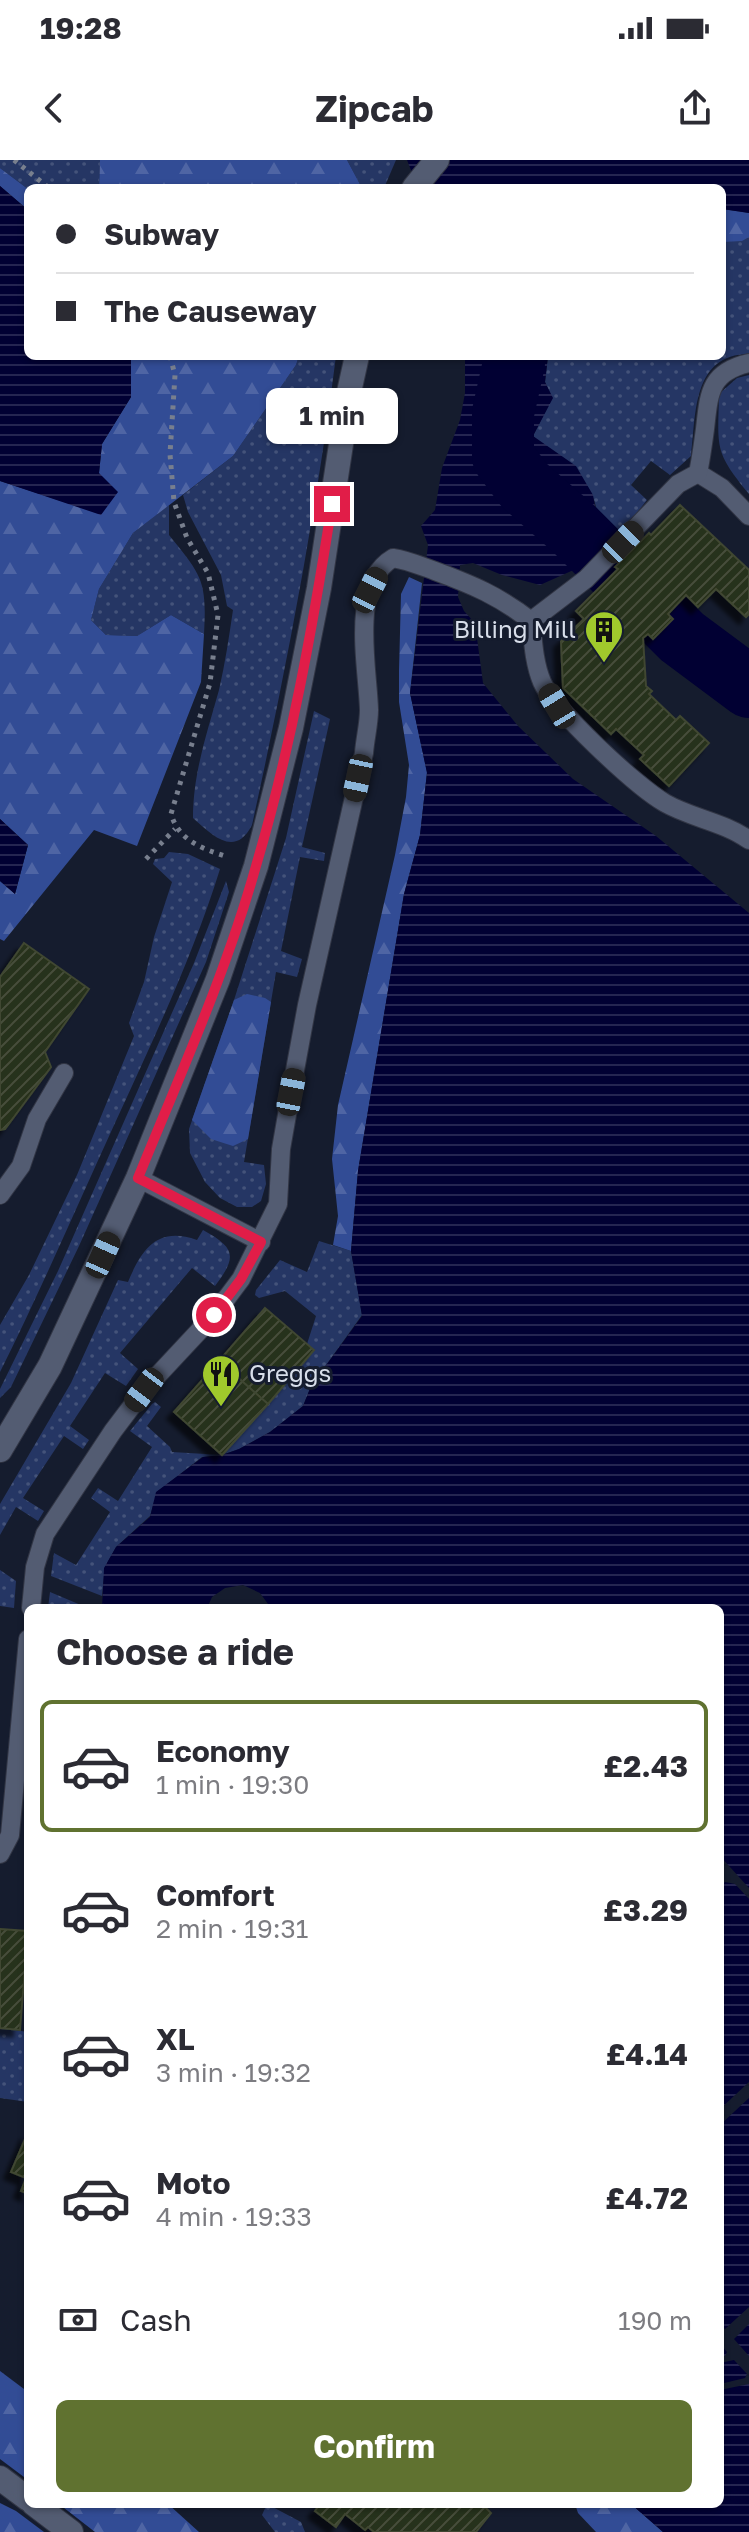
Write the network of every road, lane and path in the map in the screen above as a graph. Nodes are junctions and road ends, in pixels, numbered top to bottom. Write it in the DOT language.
graph roads {
  1 [pos="14,160"];
  2 [pos="437,160"];
  3 [pos="44,184"];
  4 [pos="417,184"];
  5 [pos="171,360"];
  6 [pos="356,360"];
  7 [pos="749,363"];
  8 [pos="698,473"];
  9 [pos="749,516"];
  10 [pos="531,621"];
  11 [pos="175,829"];
  12 [pos="749,840"];
  13 [pos="146,859"];
  14 [pos="256,866"];
  15 [pos="64,1073"];
  16 [pos="138,1178"];
  17 [pos="0,1195"];
  18 [pos="261,1242"];
  19 [pos="0,1450"];
  20 [pos="31,1604"];
  21 [pos="24,1683"];
  22 [pos="0,1854"];
  23 [pos="0,2478"];
  24 [pos="24,2496"];
  25 [pos="39,2508"];
  26 [pos="71,2532"];
  1 -- 3 [label="path"];
  2 -- 4 [label="street"];
  5 -- 11 [label="path"];
  6 -- 14 [label="street"];
  7 -- 8 [label="lane"];
  8 -- 9 [label="lane"];
  8 -- 10 [label="lane"];
  10 -- 12 [label="lane"];
  10 -- 18 [label="lane"];
  11 -- 13 [label="path"];
  11 -- 14 [label="path"];
  14 -- 16 [label="street"];
  15 -- 17 [label="lane"];
  16 -- 18 [label="lane"];
  16 -- 19 [label="street"];
  18 -- 20 [label="lane"];
  21 -- 22 [label="lane"];
  23 -- 24 [label="street"];
  25 -- 26 [label="street"];
}
